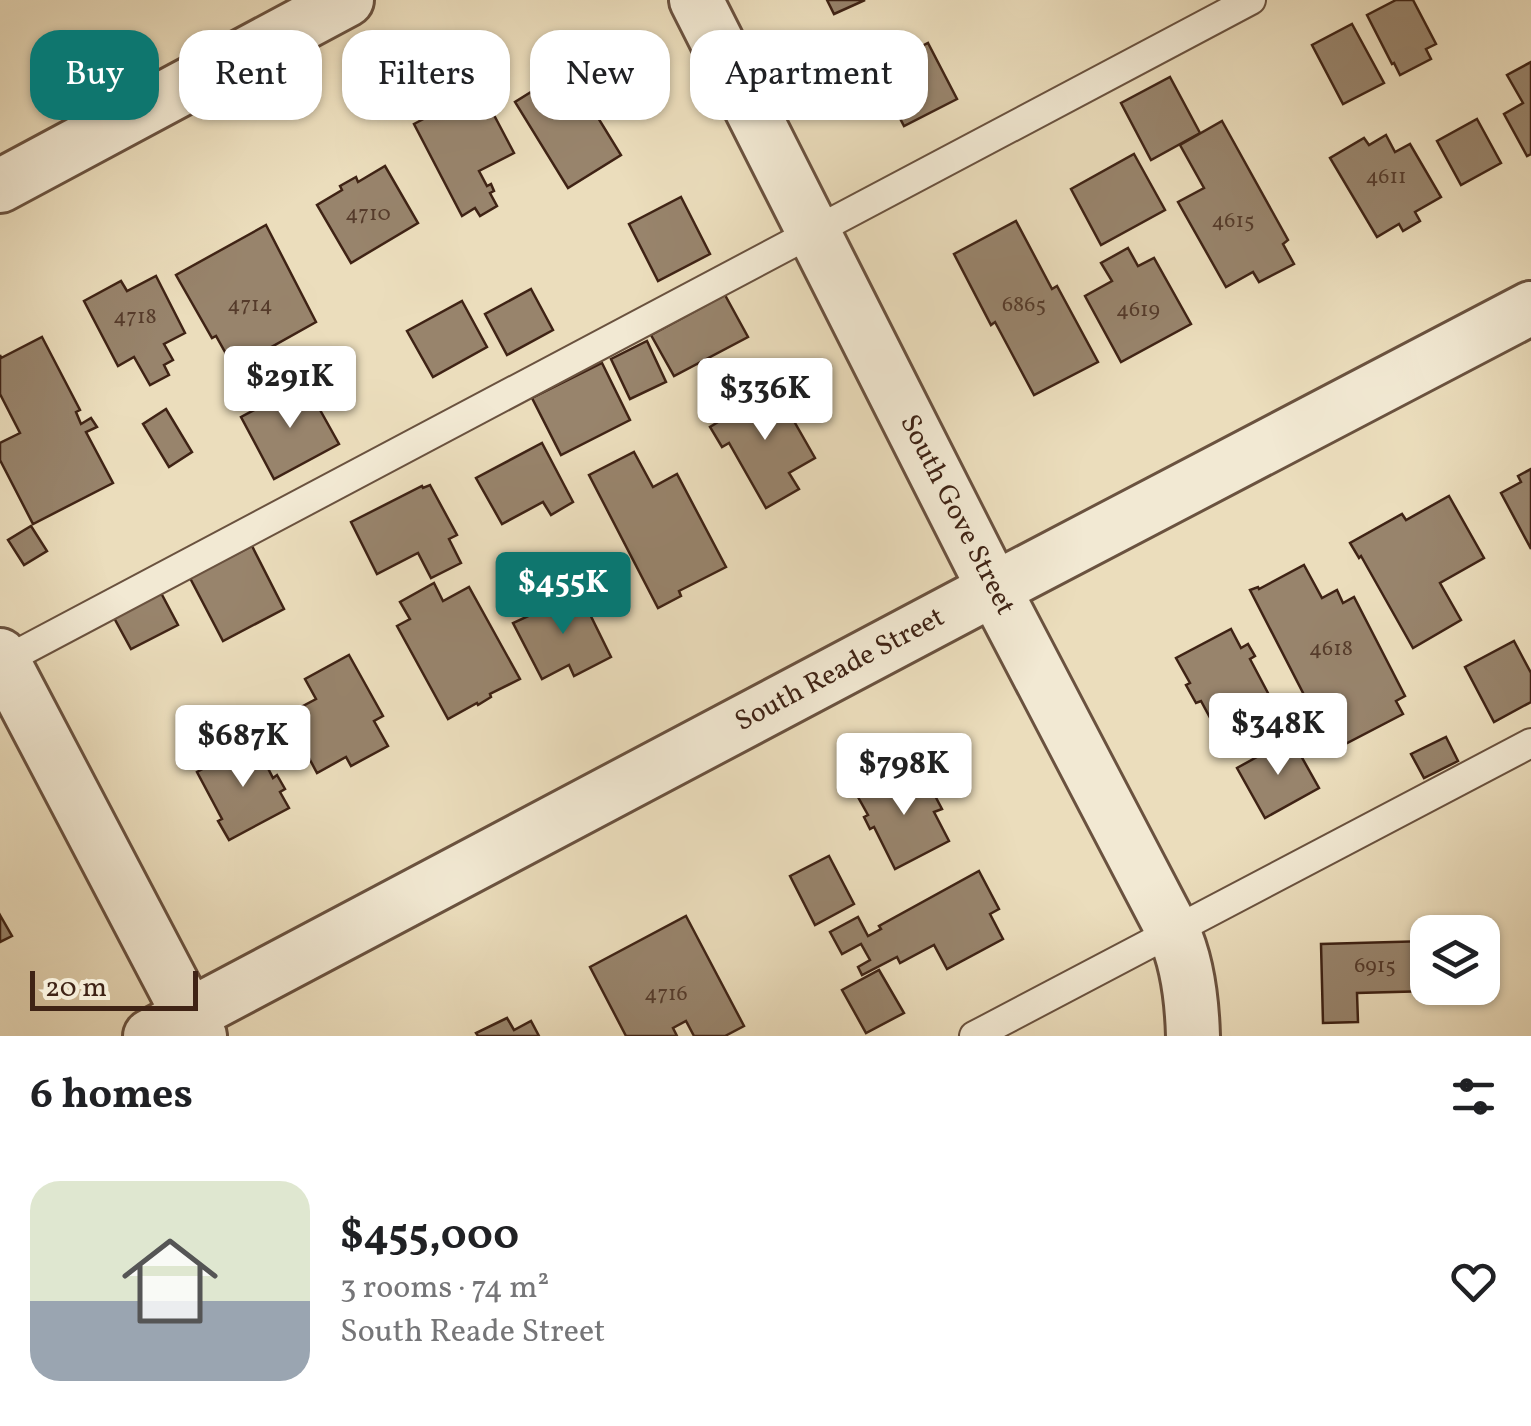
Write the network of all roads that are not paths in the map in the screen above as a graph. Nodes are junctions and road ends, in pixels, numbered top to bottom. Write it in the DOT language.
graph roads {
  1 [pos="347,0"];
  2 [pos="696,0"];
  3 [pos="1251,0"];
  4 [pos="0,186"];
  5 [pos="814,233"];
  6 [pos="1531,308"];
  7 [pos="994,588"];
  8 [pos="1,660"];
  9 [pos="1531,743"];
  10 [pos="1173,932"];
  11 [pos="180,1029"];
  12 [pos="974,1036"];
  13 [pos="1193,1036"];
  1 -- 4 [label="street"];
  2 -- 5 [label="street, South Gove Street"];
  3 -- 5 [label="lane"];
  5 -- 7 [label="street, South Gove Street"];
  5 -- 8 [label="lane"];
  6 -- 7 [label="street, South Reade Street"];
  7 -- 10 [label="street, South Gove Street"];
  7 -- 11 [label="street, South Reade Street"];
  8 -- 11 [label="street"];
  9 -- 10 [label="lane"];
  10 -- 12 [label="lane"];
  10 -- 13 [label="street, South Gove Street"];
}
